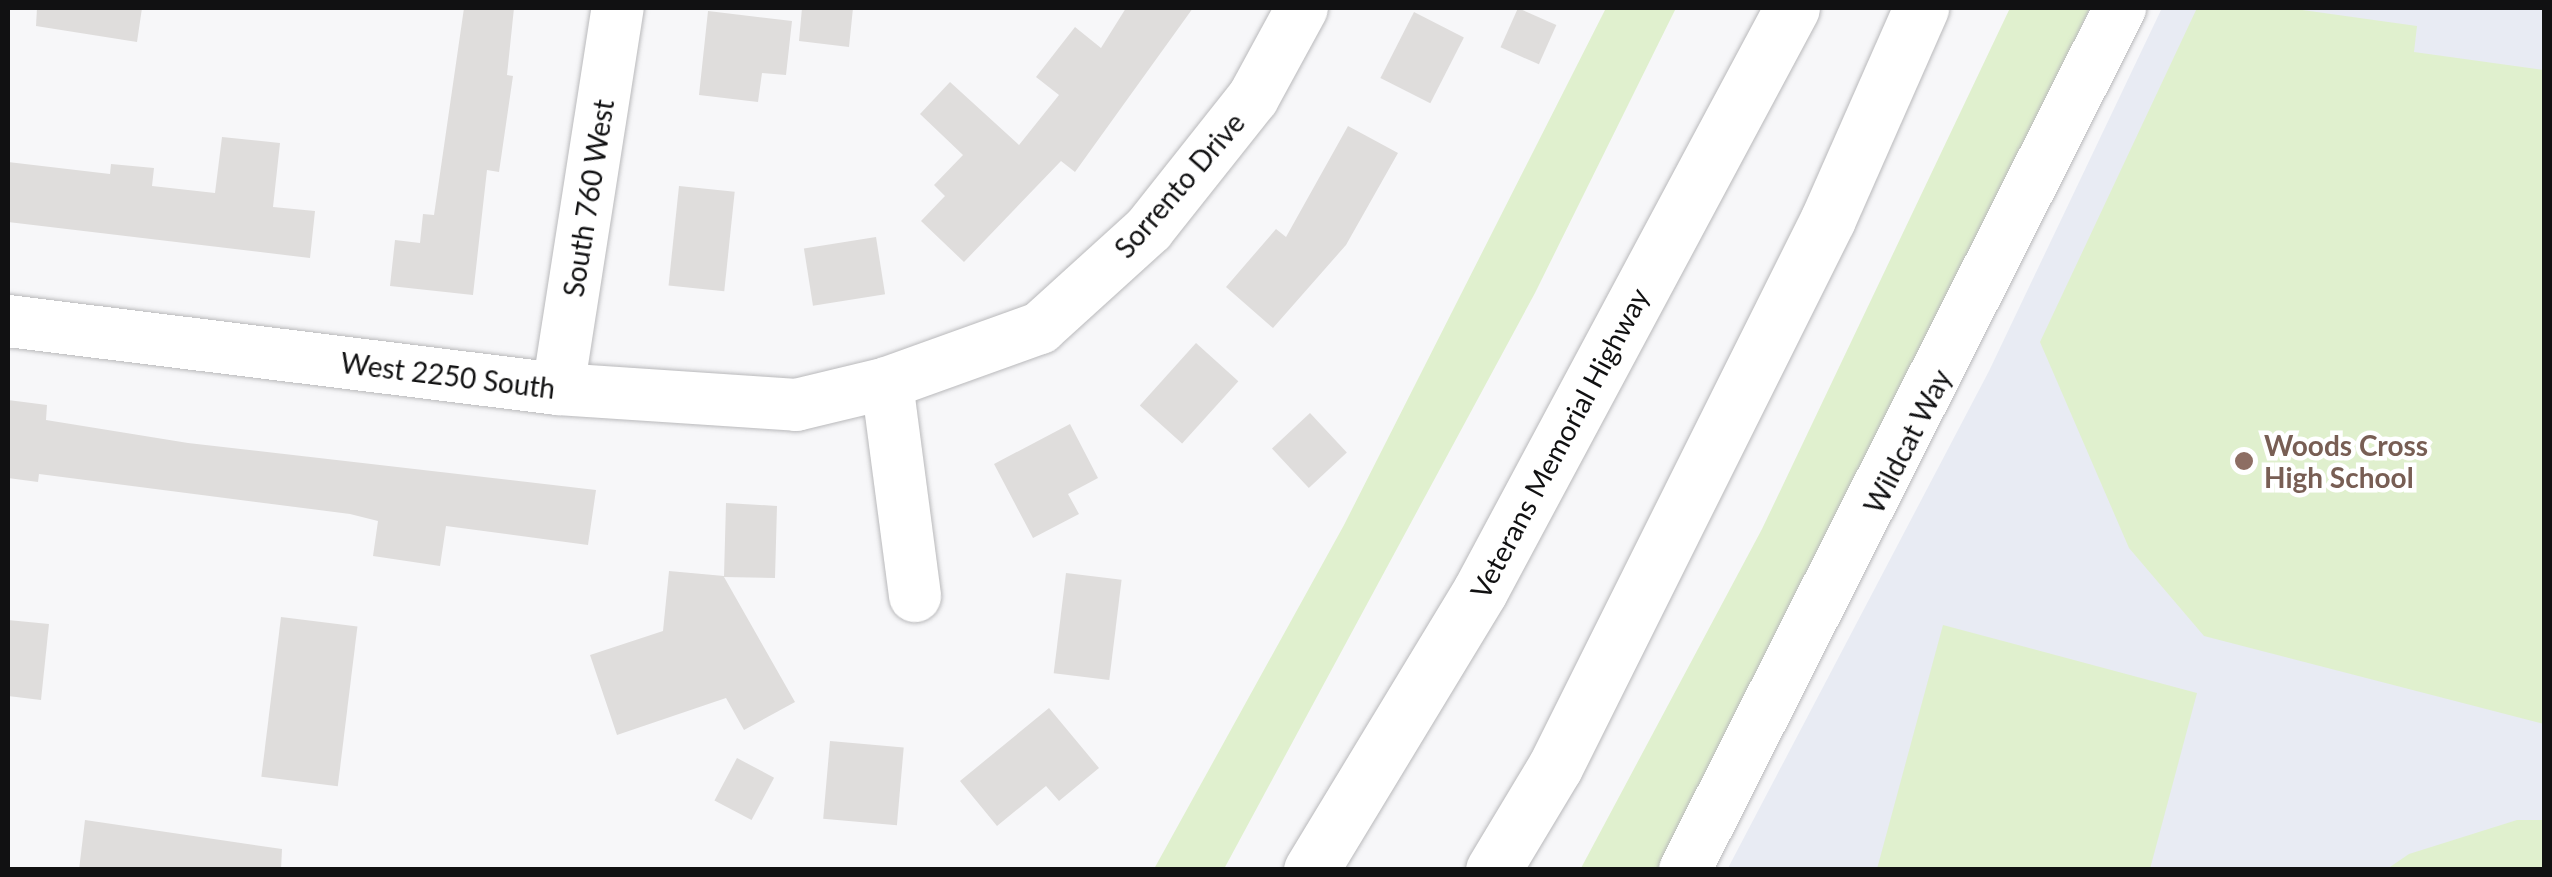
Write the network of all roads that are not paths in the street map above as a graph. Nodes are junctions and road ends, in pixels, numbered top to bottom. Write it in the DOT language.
graph roads {
  1 [pos="618,8"];
  2 [pos="1302,8"];
  3 [pos="1792,8"];
  4 [pos="1921,8"];
  5 [pos="2120,8"];
  6 [pos="8,321"];
  7 [pos="887,383"];
  8 [pos="558,389"];
  9 [pos="915,596"];
  10 [pos="1311,870"];
  11 [pos="1493,870"];
  12 [pos="1684,870"];
  1 -- 8 [label="street, South 760 West"];
  2 -- 7 [label="street, Sorrento Drive"];
  3 -- 10 [label="highway, Veterans Memorial Highway"];
  4 -- 11 [label="highway"];
  5 -- 12 [label="street, Wildcat Way"];
  6 -- 8 [label="street, West 2250 South"];
  7 -- 8 [label="street, West 2250 South"];
  7 -- 9 [label="street"];
}
